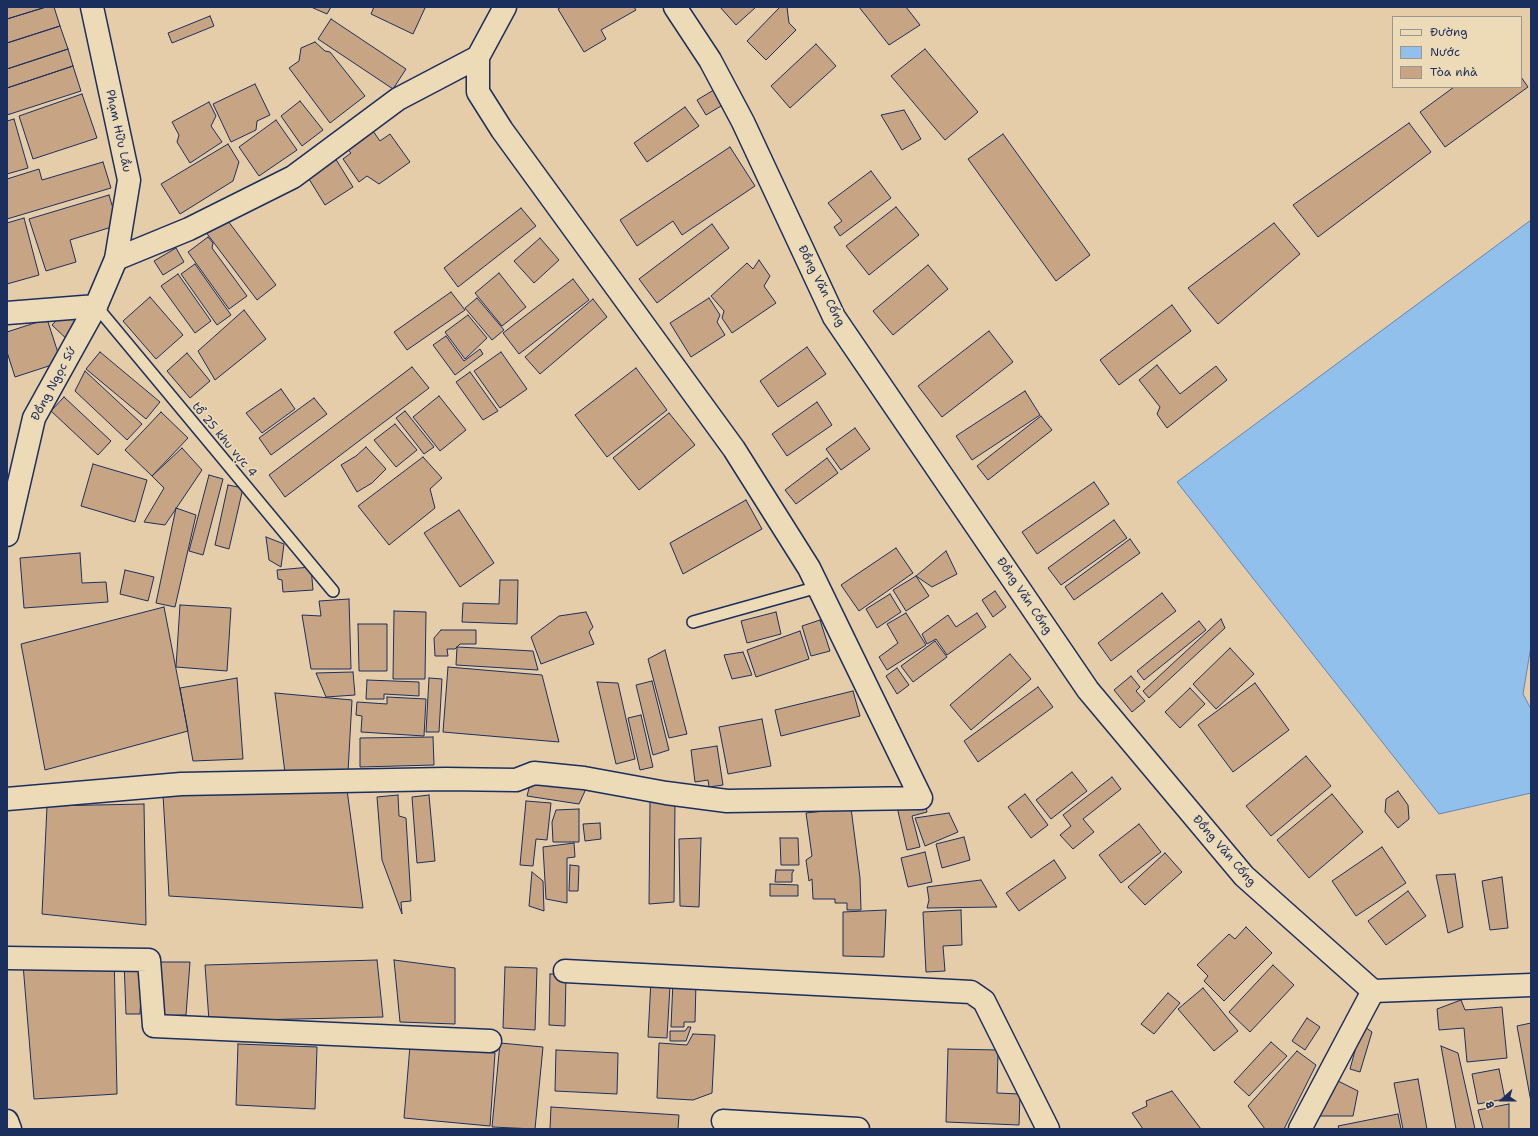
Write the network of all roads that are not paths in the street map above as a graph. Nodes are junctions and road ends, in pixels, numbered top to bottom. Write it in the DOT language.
graph roads {
  1 [pos="92,7"];
  2 [pos="505,7"];
  3 [pos="675,7"];
  4 [pos="478,57"];
  5 [pos="116,259"];
  6 [pos="96,306"];
  7 [pos="7,313"];
  8 [pos="7,535"];
  9 [pos="818,587"];
  10 [pos="333,591"];
  11 [pos="693,622"];
  12 [pos="7,799"];
  13 [pos="7,958"];
  14 [pos="565,971"];
  15 [pos="1531,985"];
  16 [pos="1373,991"];
  17 [pos="490,1041"];
  18 [pos="7,1121"];
  19 [pos="723,1121"];
  20 [pos="10,1129"];
  21 [pos="858,1129"];
  22 [pos="1048,1129"];
  23 [pos="1300,1129"];
  1 -- 5 [label="street, Phạm Hữu Lầu"];
  2 -- 4 [label="street"];
  3 -- 16 [label="street, Đồng Văn Cống"];
  4 -- 5 [label="street"];
  4 -- 9 [label="street"];
  5 -- 6 [label="street, Phạm Hữu Lầu"];
  6 -- 7 [label="street"];
  6 -- 8 [label="street, Đồng Ngọc Sứ"];
  6 -- 10 [label="lane, tổ 25 khu vực 4"];
  9 -- 11 [label="lane"];
  9 -- 12 [label="street"];
  13 -- 17 [label="street"];
  14 -- 22 [label="street"];
  15 -- 16 [label="street"];
  16 -- 23 [label="street"];
  18 -- 20 [label="street"];
  19 -- 21 [label="street"];
}
